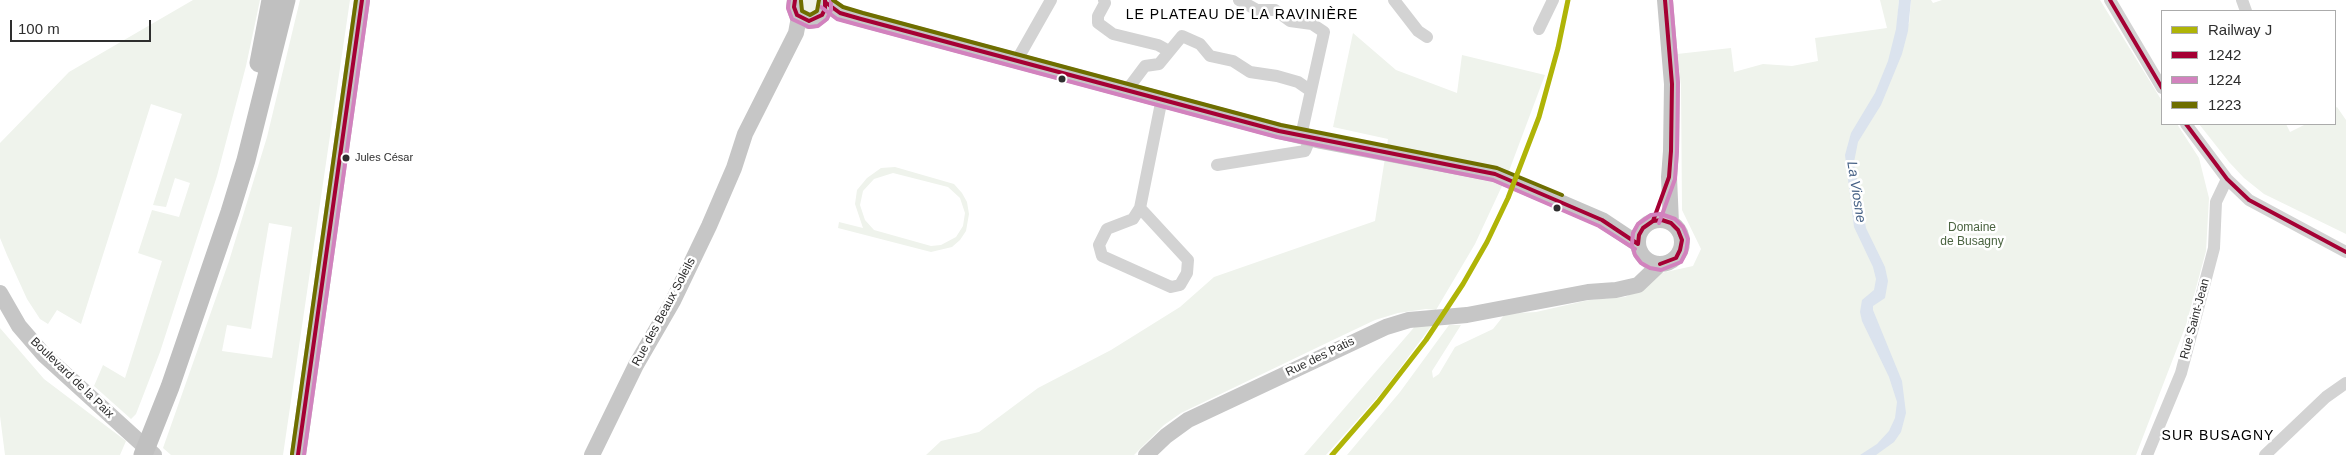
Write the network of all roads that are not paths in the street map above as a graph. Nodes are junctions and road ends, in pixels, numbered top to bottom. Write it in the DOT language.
graph roads {
  1 [pos="271,0"];
  2 [pos="286,0"];
  3 [pos="362,0"];
  4 [pos="1051,0"];
  5 [pos="1104,0"];
  6 [pos="1239,0"];
  7 [pos="1394,0"];
  8 [pos="1553,0"];
  9 [pos="1666,0"];
  10 [pos="2110,0"];
  11 [pos="807,8"];
  12 [pos="1538,29"];
  13 [pos="1427,37"];
  14 [pos="1169,51"];
  15 [pos="1017,60"];
  16 [pos="2161,86"];
  17 [pos="1127,90"];
  18 [pos="1310,91"];
  19 [pos="1162,98"];
  20 [pos="2187,125"];
  21 [pos="1306,138"];
  22 [pos="1216,165"];
  23 [pos="1669,178"];
  24 [pos="2226,179"];
  25 [pos="1140,208"];
  26 [pos="1602,220"];
  27 [pos="1671,223"];
  28 [pos="1648,225"];
  29 [pos="2346,252"];
  30 [pos="1648,255"];
  31 [pos="0,293"];
  32 [pos="2346,383"];
  33 [pos="129,455"];
  34 [pos="143,455"];
  35 [pos="154,455"];
  36 [pos="298,455"];
  37 [pos="592,455"];
  38 [pos="1144,455"];
  39 [pos="2147,455"];
  40 [pos="2265,455"];
  1 -- 33 [label="highway"];
  2 -- 34 [label="highway"];
  3 -- 36 [label="main road"];
  4 -- 15 [label="street"];
  5 -- 14 [label="street"];
  6 -- 18 [label="street"];
  7 -- 13 [label="street"];
  8 -- 12 [label="street"];
  9 -- 23 [label="main road"];
  10 -- 16 [label="street"];
  11 -- 15 [label="main road"];
  11 -- 37 [label="main road, Rue des Beaux Soleils"];
  14 -- 17 [label="street"];
  14 -- 18 [label="street"];
  15 -- 17 [label="main road"];
  17 -- 19 [label="main road"];
  18 -- 21 [label="street"];
  19 -- 21 [label="main road"];
  19 -- 25 [label="street"];
  20 -- 24 [label="street"];
  21 -- 22 [label="street"];
  21 -- 26 [label="main road"];
  23 -- 27 [label="main road"];
  23 -- 28 [label="main road"];
  24 -- 29 [label="street"];
  24 -- 39 [label="street, Rue Saint-Jean"];
  25 -- 25 [label="street"];
  26 -- 28 [label="main road"];
  26 -- 30 [label="main road"];
  27 -- 28 [label="main road"];
  27 -- 30 [label="main road"];
  28 -- 30 [label="main road"];
  30 -- 38 [label="main road, Rue des Patis"];
  31 -- 35 [label="main road, Boulevard de la Paix"];
  32 -- 40 [label="street"];
}
